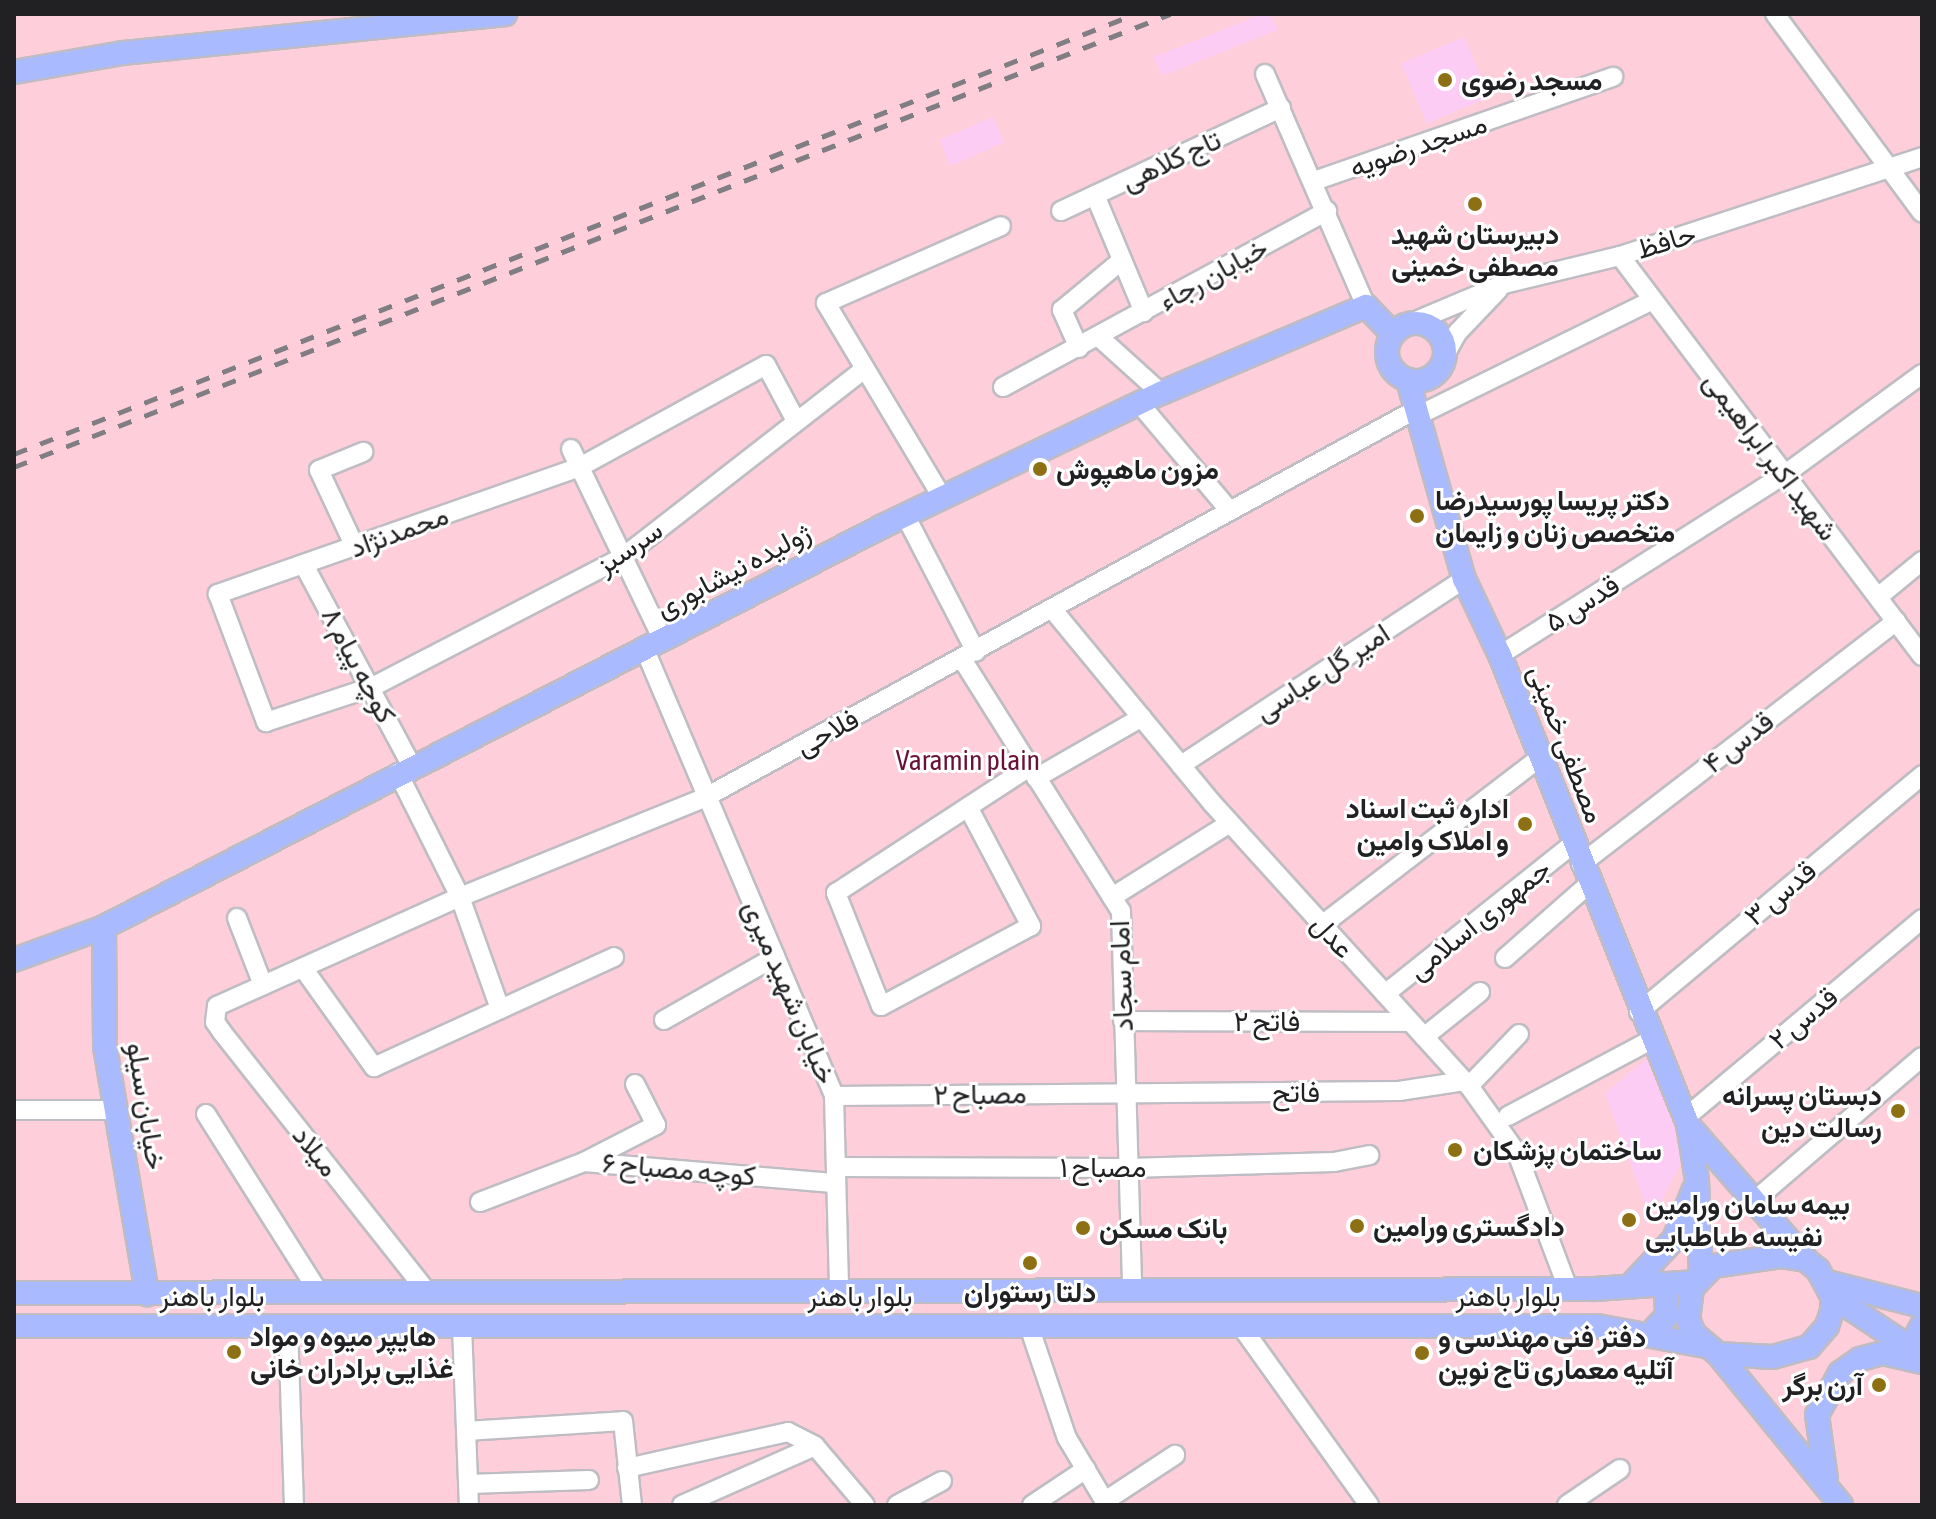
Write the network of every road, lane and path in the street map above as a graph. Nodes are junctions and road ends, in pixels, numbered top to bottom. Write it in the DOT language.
graph roads {
  1 [pos="505,14"];
  2 [pos="1775,14"];
  3 [pos="14,72"];
  4 [pos="1265,74"];
  5 [pos="1613,77"];
  6 [pos="1281,108"];
  7 [pos="1922,157"];
  8 [pos="1891,170"];
  9 [pos="1314,181"];
  10 [pos="1095,195"];
  11 [pos="1061,211"];
  12 [pos="1327,211"];
  13 [pos="1922,213"];
  14 [pos="1001,226"];
  15 [pos="1620,256"];
  16 [pos="1122,260"];
  17 [pos="1504,284"];
  18 [pos="1653,300"];
  19 [pos="1366,306"];
  20 [pos="1144,312"];
  21 [pos="1402,329"];
  22 [pos="1099,337"];
  23 [pos="1079,348"];
  24 [pos="1445,355"];
  25 [pos="863,370"];
  26 [pos="1922,374"];
  27 [pos="1408,380"];
  28 [pos="1003,387"];
  29 [pos="1161,393"];
  30 [pos="1139,403"];
  31 [pos="1416,413"];
  32 [pos="795,419"];
  33 [pos="571,449"];
  34 [pos="363,452"];
  35 [pos="580,467"];
  36 [pos="1784,475"];
  37 [pos="942,497"];
  38 [pos="1230,511"];
  39 [pos="905,515"];
  40 [pos="355,547"];
  41 [pos="623,557"];
  42 [pos="1922,561"];
  43 [pos="304,565"];
  44 [pos="1464,579"];
  45 [pos="218,594"];
  46 [pos="1878,597"];
  47 [pos="1053,610"];
  48 [pos="1896,621"];
  49 [pos="654,645"];
  50 [pos="969,655"];
  51 [pos="1500,655"];
  52 [pos="1922,656"];
  53 [pos="372,687"];
  54 [pos="1142,717"];
  55 [pos="1541,757"];
  56 [pos="1181,765"];
  57 [pos="405,770"];
  58 [pos="1033,772"];
  59 [pos="1922,775"];
  60 [pos="706,797"];
  61 [pos="968,807"];
  62 [pos="1230,823"];
  63 [pos="1581,864"];
  64 [pos="460,897"];
  65 [pos="1112,897"];
  66 [pos="237,918"];
  67 [pos="1922,919"];
  68 [pos="1322,925"];
  69 [pos="104,927"];
  70 [pos="614,957"];
  71 [pos="775,957"];
  72 [pos="1505,958"];
  73 [pos="14,960"];
  74 [pos="303,968"];
  75 [pos="263,985"];
  76 [pos="1480,992"];
  77 [pos="1385,994"];
  78 [pos="217,1006"];
  79 [pos="500,1009"];
  80 [pos="1639,1012"];
  81 [pos="664,1020"];
  82 [pos="1123,1021"];
  83 [pos="1410,1022"];
  84 [pos="1519,1034"];
  85 [pos="1424,1037"];
  86 [pos="1651,1040"];
  87 [pos="1922,1057"];
  88 [pos="635,1084"];
  89 [pos="1467,1084"];
  90 [pos="1126,1093"];
  91 [pos="834,1096"];
  92 [pos="14,1110"];
  93 [pos="116,1110"];
  94 [pos="206,1114"];
  95 [pos="1508,1116"];
  96 [pos="1686,1121"];
  97 [pos="1369,1155"];
  98 [pos="584,1162"];
  99 [pos="1129,1168"];
  100 [pos="836,1175"];
  101 [pos="1697,1180"];
  102 [pos="1754,1201"];
  103 [pos="480,1202"];
  104 [pos="1806,1260"];
  105 [pos="1698,1279"];
  106 [pos="1659,1283"];
  107 [pos="1632,1284"];
  108 [pos="1568,1289"];
  109 [pos="1829,1289"];
  110 [pos="1132,1290"];
  111 [pos="839,1291"];
  112 [pos="14,1293"];
  113 [pos="319,1293"];
  114 [pos="428,1293"];
  115 [pos="147,1294"];
  116 [pos="1922,1306"];
  117 [pos="1922,1325"];
  118 [pos="14,1326"];
  119 [pos="288,1326"];
  120 [pos="462,1326"];
  121 [pos="1029,1326"];
  122 [pos="1241,1326"];
  123 [pos="1651,1333"];
  124 [pos="1712,1350"];
  125 [pos="1922,1355"];
  126 [pos="1922,1362"];
  127 [pos="466,1431"];
  128 [pos="815,1446"];
  129 [pos="1175,1455"];
  130 [pos="627,1468"];
  131 [pos="1086,1469"];
  132 [pos="1620,1469"];
  133 [pos="589,1480"];
  134 [pos="942,1481"];
  135 [pos="468,1484"];
  136 [pos="1835,1497"];
  137 [pos="1106,1503"];
  138 [pos="294,1505"];
  139 [pos="469,1505"];
  140 [pos="632,1505"];
  141 [pos="682,1505"];
  142 [pos="865,1505"];
  143 [pos="897,1505"];
  144 [pos="1032,1505"];
  145 [pos="1369,1505"];
  146 [pos="1567,1505"];
  1 -- 3 [label="main road"];
  2 -- 8 [label="street"];
  4 -- 6 [label="street"];
  5 -- 9 [label="street, مسجد رضویه"];
  6 -- 9 [label="street"];
  6 -- 10 [label="street, تاج کلاهی"];
  7 -- 8 [label="street, حافظ"];
  8 -- 13 [label="street"];
  8 -- 15 [label="street, حافظ"];
  9 -- 12 [label="street"];
  10 -- 11 [label="street, تاج کلاهی"];
  10 -- 16 [label="street"];
  12 -- 19 [label="street"];
  12 -- 20 [label="street, خیابان رجاء"];
  14 -- 25 [label="street"];
  15 -- 17 [label="street, حافظ"];
  15 -- 18 [label="street, شهید اکبر ابراهیمی"];
  16 -- 20 [label="street"];
  16 -- 23 [label="street"];
  17 -- 21 [label="street, حافظ"];
  17 -- 24 [label="street"];
  18 -- 31 [label="street, فلاحی"];
  18 -- 36 [label="street, شهید اکبر ابراهیمی"];
  19 -- 21 [label="main road"];
  19 -- 29 [label="main road, ژولیده نیشابوری"];
  20 -- 22 [label="street, خیابان رجاء"];
  21 -- 24 [label="main road"];
  21 -- 27 [label="main road"];
  22 -- 23 [label="street, خیابان رجاء"];
  22 -- 29 [label="street"];
  23 -- 28 [label="street, خیابان رجاء"];
  24 -- 27 [label="main road"];
  25 -- 32 [label="street, سرسبز"];
  25 -- 37 [label="street"];
  26 -- 36 [label="street, قدس ۵"];
  27 -- 31 [label="main road, مصطفی خمینی"];
  29 -- 30 [label="main road, ژولیده نیشابوری"];
  30 -- 37 [label="main road, ژولیده نیشابوری"];
  30 -- 38 [label="street"];
  31 -- 38 [label="street, فلاحی"];
  31 -- 44 [label="main road, مصطفی خمینی"];
  32 -- 35 [label="street, محمدنژاد"];
  32 -- 41 [label="street, سرسبز"];
  33 -- 35 [label="street, خیابان شهید میری"];
  34 -- 40 [label="street"];
  35 -- 40 [label="street, محمدنژاد"];
  35 -- 41 [label="street, خیابان شهید میری"];
  36 -- 46 [label="street, شهید اکبر ابراهیمی"];
  36 -- 51 [label="street, قدس ۵"];
  37 -- 39 [label="main road, ژولیده نیشابوری"];
  38 -- 47 [label="street, فلاحی"];
  39 -- 49 [label="main road, ژولیده نیشابوری"];
  39 -- 50 [label="street, امام سجاد"];
  40 -- 43 [label="street, محمدنژاد"];
  41 -- 49 [label="street, خیابان شهید میری"];
  41 -- 53 [label="street, سرسبز"];
  42 -- 46 [label="street"];
  43 -- 45 [label="street, محمدنژاد"];
  43 -- 53 [label="street, کوچه پیام ۸"];
  44 -- 51 [label="main road, مصطفی خمینی"];
  44 -- 56 [label="street, امیر گل عباسی"];
  45 -- 53 [label="street, سرسبز"];
  46 -- 48 [label="street, شهید اکبر ابراهیمی"];
  47 -- 50 [label="street, فلاحی"];
  47 -- 54 [label="street, عدل"];
  48 -- 52 [label="street, شهید اکبر ابراهیمی"];
  48 -- 63 [label="street, قدس ۴"];
  49 -- 57 [label="main road, ژولیده نیشابوری"];
  49 -- 60 [label="street, خیابان شهید میری"];
  50 -- 58 [label="street, امام سجاد"];
  50 -- 60 [label="street, فلاحی"];
  51 -- 55 [label="main road, مصطفی خمینی"];
  53 -- 57 [label="street, کوچه پیام ۸"];
  54 -- 56 [label="street, عدل"];
  54 -- 58 [label="street"];
  55 -- 63 [label="main road, مصطفی خمینی"];
  55 -- 68 [label="street"];
  56 -- 62 [label="street, عدل"];
  57 -- 64 [label="street, کوچه پیام ۸"];
  57 -- 69 [label="main road, ژولیده نیشابوری"];
  58 -- 61 [label="street"];
  58 -- 65 [label="street, امام سجاد"];
  59 -- 80 [label="street, قدس ۳"];
  60 -- 64 [label="street, فلاحی"];
  60 -- 71 [label="street, خیابان شهید میری"];
  61 -- 61 [label="street"];
  62 -- 65 [label="street"];
  62 -- 68 [label="street, عدل"];
  63 -- 72 [label="street"];
  63 -- 77 [label="street, جمهوری اسلامی"];
  63 -- 80 [label="main road, مصطفی خمینی"];
  64 -- 74 [label="street, فلاحی"];
  64 -- 79 [label="street, کوچه پیام ۸"];
  65 -- 82 [label="street, امام سجاد"];
  66 -- 75 [label="street"];
  67 -- 96 [label="street, قدس ۲"];
  68 -- 77 [label="street, عدل"];
  69 -- 73 [label="main road, ژولیده نیشابوری"];
  69 -- 93 [label="main road, خیابان سیلو"];
  70 -- 79 [label="street"];
  71 -- 81 [label="street"];
  71 -- 91 [label="street, خیابان شهید میری"];
  74 -- 75 [label="street, فلاحی"];
  74 -- 79 [label="street"];
  75 -- 78 [label="street, فلاحی"];
  76 -- 85 [label="street"];
  77 -- 83 [label="street, عدل"];
  78 -- 114 [label="street, میلاد"];
  80 -- 86 [label="main road, مصطفی خمینی"];
  82 -- 83 [label="street, فاتح ۲"];
  82 -- 90 [label="street, امام سجاد"];
  83 -- 85 [label="street, عدل"];
  84 -- 89 [label="street"];
  85 -- 89 [label="street, عدل"];
  86 -- 95 [label="street"];
  86 -- 96 [label="main road, مصطفی خمینی"];
  87 -- 102 [label="street"];
  88 -- 98 [label="street"];
  89 -- 90 [label="street, فاتح"];
  89 -- 108 [label="street, عدل"];
  90 -- 91 [label="street, مصباح ۲"];
  90 -- 99 [label="street, امام سجاد"];
  91 -- 100 [label="street, خیابان شهید میری"];
  92 -- 93 [label="street"];
  93 -- 115 [label="main road, خیابان سیلو"];
  94 -- 113 [label="street"];
  96 -- 101 [label="main road"];
  96 -- 102 [label="main road"];
  97 -- 99 [label="street, مصباح ۱"];
  98 -- 100 [label="street, کوچه مصباح ۶"];
  98 -- 103 [label="street, کوچه مصباح ۶"];
  99 -- 100 [label="street, مصباح ۱"];
  99 -- 110 [label="street, امام سجاد"];
  100 -- 111 [label="street, خیابان شهید میری"];
  101 -- 105 [label="main road"];
  101 -- 107 [label="main road"];
  102 -- 104 [label="main road"];
  104 -- 105 [label="main road"];
  104 -- 109 [label="main road"];
  105 -- 106 [label="main road, بلوار باهنر"];
  105 -- 124 [label="main road"];
  106 -- 107 [label="main road, بلوار باهنر"];
  106 -- 123 [label="main road"];
  107 -- 108 [label="main road, بلوار باهنر"];
  108 -- 110 [label="main road, بلوار باهنر"];
  109 -- 116 [label="main road"];
  109 -- 124 [label="main road"];
  109 -- 125 [label="main road"];
  110 -- 111 [label="main road, بلوار باهنر"];
  111 -- 114 [label="main road, بلوار باهنر"];
  112 -- 115 [label="main road, بلوار باهنر"];
  113 -- 114 [label="main road, بلوار باهنر"];
  113 -- 115 [label="main road, بلوار باهنر"];
  117 -- 125 [label="main road"];
  118 -- 119 [label="main road, بلوار باهنر"];
  119 -- 120 [label="main road, بلوار باهنر"];
  119 -- 138 [label="street"];
  120 -- 121 [label="main road, بلوار باهنر"];
  120 -- 127 [label="street"];
  121 -- 122 [label="main road, بلوار باهنر"];
  121 -- 131 [label="street"];
  122 -- 123 [label="main road, بلوار باهنر"];
  122 -- 145 [label="street"];
  123 -- 124 [label="main road, بلوار باهنر"];
  124 -- 136 [label="main road"];
  126 -- 136 [label="main road"];
  127 -- 130 [label="street"];
  127 -- 135 [label="street"];
  128 -- 130 [label="street"];
  128 -- 141 [label="street"];
  128 -- 142 [label="street"];
  129 -- 137 [label="street"];
  130 -- 140 [label="street"];
  131 -- 137 [label="street"];
  131 -- 144 [label="street"];
  132 -- 146 [label="street"];
  133 -- 135 [label="street"];
  134 -- 143 [label="street"];
  135 -- 139 [label="street"];
}
